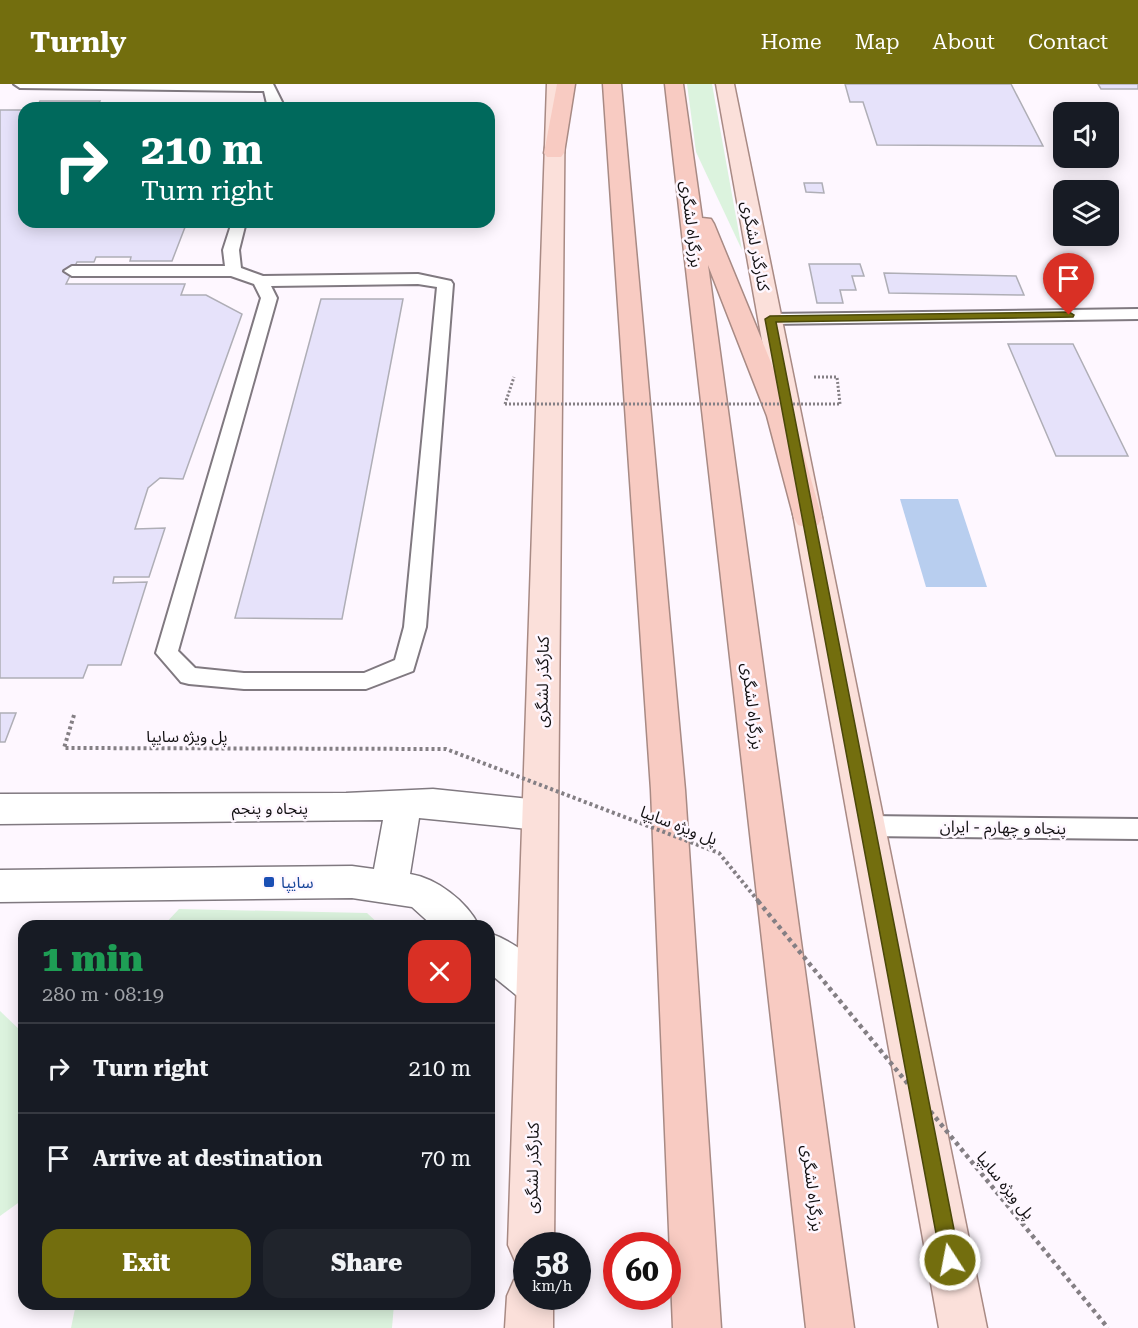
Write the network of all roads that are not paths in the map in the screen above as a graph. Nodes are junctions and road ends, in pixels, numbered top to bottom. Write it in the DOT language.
graph roads {
  1 [pos="20,84"];
  2 [pos="556,84"];
  3 [pos="567,84"];
  4 [pos="612,84"];
  5 [pos="674,84"];
  6 [pos="725,84"];
  7 [pos="266,85"];
  8 [pos="275,102"];
  9 [pos="554,153"];
  10 [pos="688,190"];
  11 [pos="237,228"];
  12 [pos="72,271"];
  13 [pos="233,271"];
  14 [pos="261,281"];
  15 [pos="1138,314"];
  16 [pos="770,319"];
  17 [pos="808,518"];
  18 [pos="404,805"];
  19 [pos="0,809"];
  20 [pos="539,814"];
  21 [pos="867,826"];
  22 [pos="1138,829"];
  23 [pos="0,886"];
  24 [pos="388,887"];
  25 [pos="453,920"];
  26 [pos="495,955"];
  27 [pos="535,986"];
  28 [pos="531,1232"];
  29 [pos="530,1310"];
  30 [pos="529,1328"];
  31 [pos="697,1328"];
  32 [pos="831,1328"];
  33 [pos="963,1328"];
  1 -- 7 [label="lane"];
  2 -- 9 [label="main road, کنارگذر لشگری"];
  3 -- 9 [label="highway"];
  4 -- 31 [label="highway"];
  5 -- 10 [label="highway, بزرگراه لشگری"];
  6 -- 16 [label="main road, کنارگذر لشگری"];
  7 -- 8 [label="lane"];
  9 -- 20 [label="main road, کنارگذر لشگری"];
  10 -- 17 [label="highway"];
  10 -- 32 [label="highway, بزرگراه لشگری"];
  11 -- 13 [label="lane"];
  12 -- 13 [label="lane"];
  13 -- 14 [label="lane"];
  14 -- 14 [label="lane"];
  15 -- 16 [label="lane"];
  16 -- 17 [label="main road, کنارگذر لشگری"];
  17 -- 21 [label="main road, کنارگذر لشگری"];
  18 -- 19 [label="main road, پنجاه و پنجم"];
  18 -- 20 [label="main road, پنجاه و پنجم"];
  18 -- 24 [label="main road"];
  20 -- 27 [label="main road, کنارگذر لشگری"];
  21 -- 22 [label="lane, پنجاه و چهارم - ایران"];
  21 -- 33 [label="main road, کنارگذر لشگری"];
  23 -- 24 [label="main road"];
  24 -- 25 [label="main road"];
  26 -- 27 [label="main road"];
  27 -- 28 [label="main road, کنارگذر لشگری"];
  29 -- 30 [label="main road"];
}
